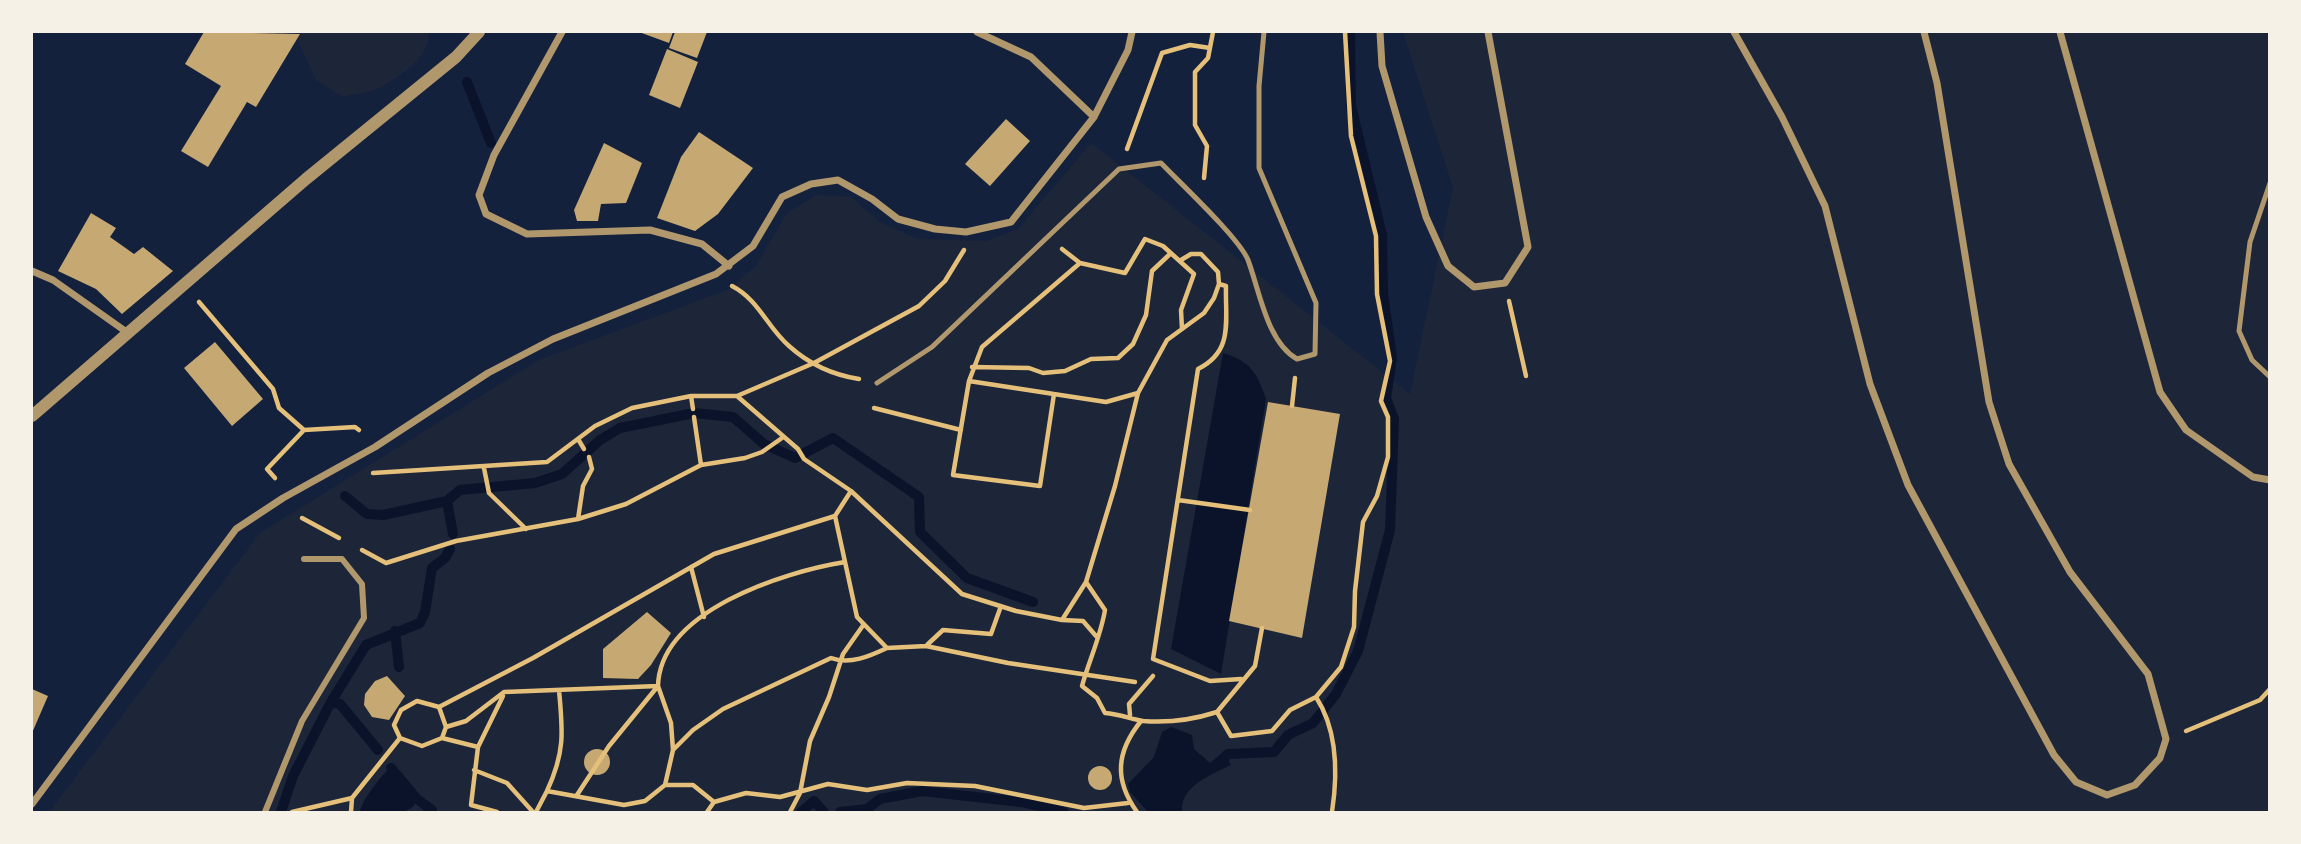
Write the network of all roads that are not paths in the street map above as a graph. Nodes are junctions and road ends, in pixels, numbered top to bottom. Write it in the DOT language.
graph roads {
  1 [pos="479,32"];
  2 [pos="562,32"];
  3 [pos="977,32"];
  4 [pos="1132,32"];
  5 [pos="1264,32"];
  6 [pos="1380,32"];
  7 [pos="1488,32"];
  8 [pos="1734,32"];
  9 [pos="1924,32"];
  10 [pos="2060,32"];
  11 [pos="1094,117"];
  12 [pos="2270,183"];
  13 [pos="729,266"];
  14 [pos="32,271"];
  15 [pos="128,333"];
  16 [pos="2270,377"];
  17 [pos="877,383"];
  18 [pos="32,415"];
  19 [pos="2270,480"];
  20 [pos="304,559"];
  21 [pos="32,804"];
  22 [pos="265,813"];
  1 -- 15 [label="street"];
  2 -- 13 [label="street"];
  3 -- 11 [label="street"];
  4 -- 11 [label="street"];
  5 -- 17 [label="lane"];
  6 -- 7 [label="street"];
  8 -- 9 [label="street"];
  10 -- 19 [label="street"];
  11 -- 13 [label="street"];
  12 -- 16 [label="lane"];
  13 -- 21 [label="street"];
  14 -- 15 [label="street"];
  15 -- 18 [label="street"];
  20 -- 22 [label="street"];
}
